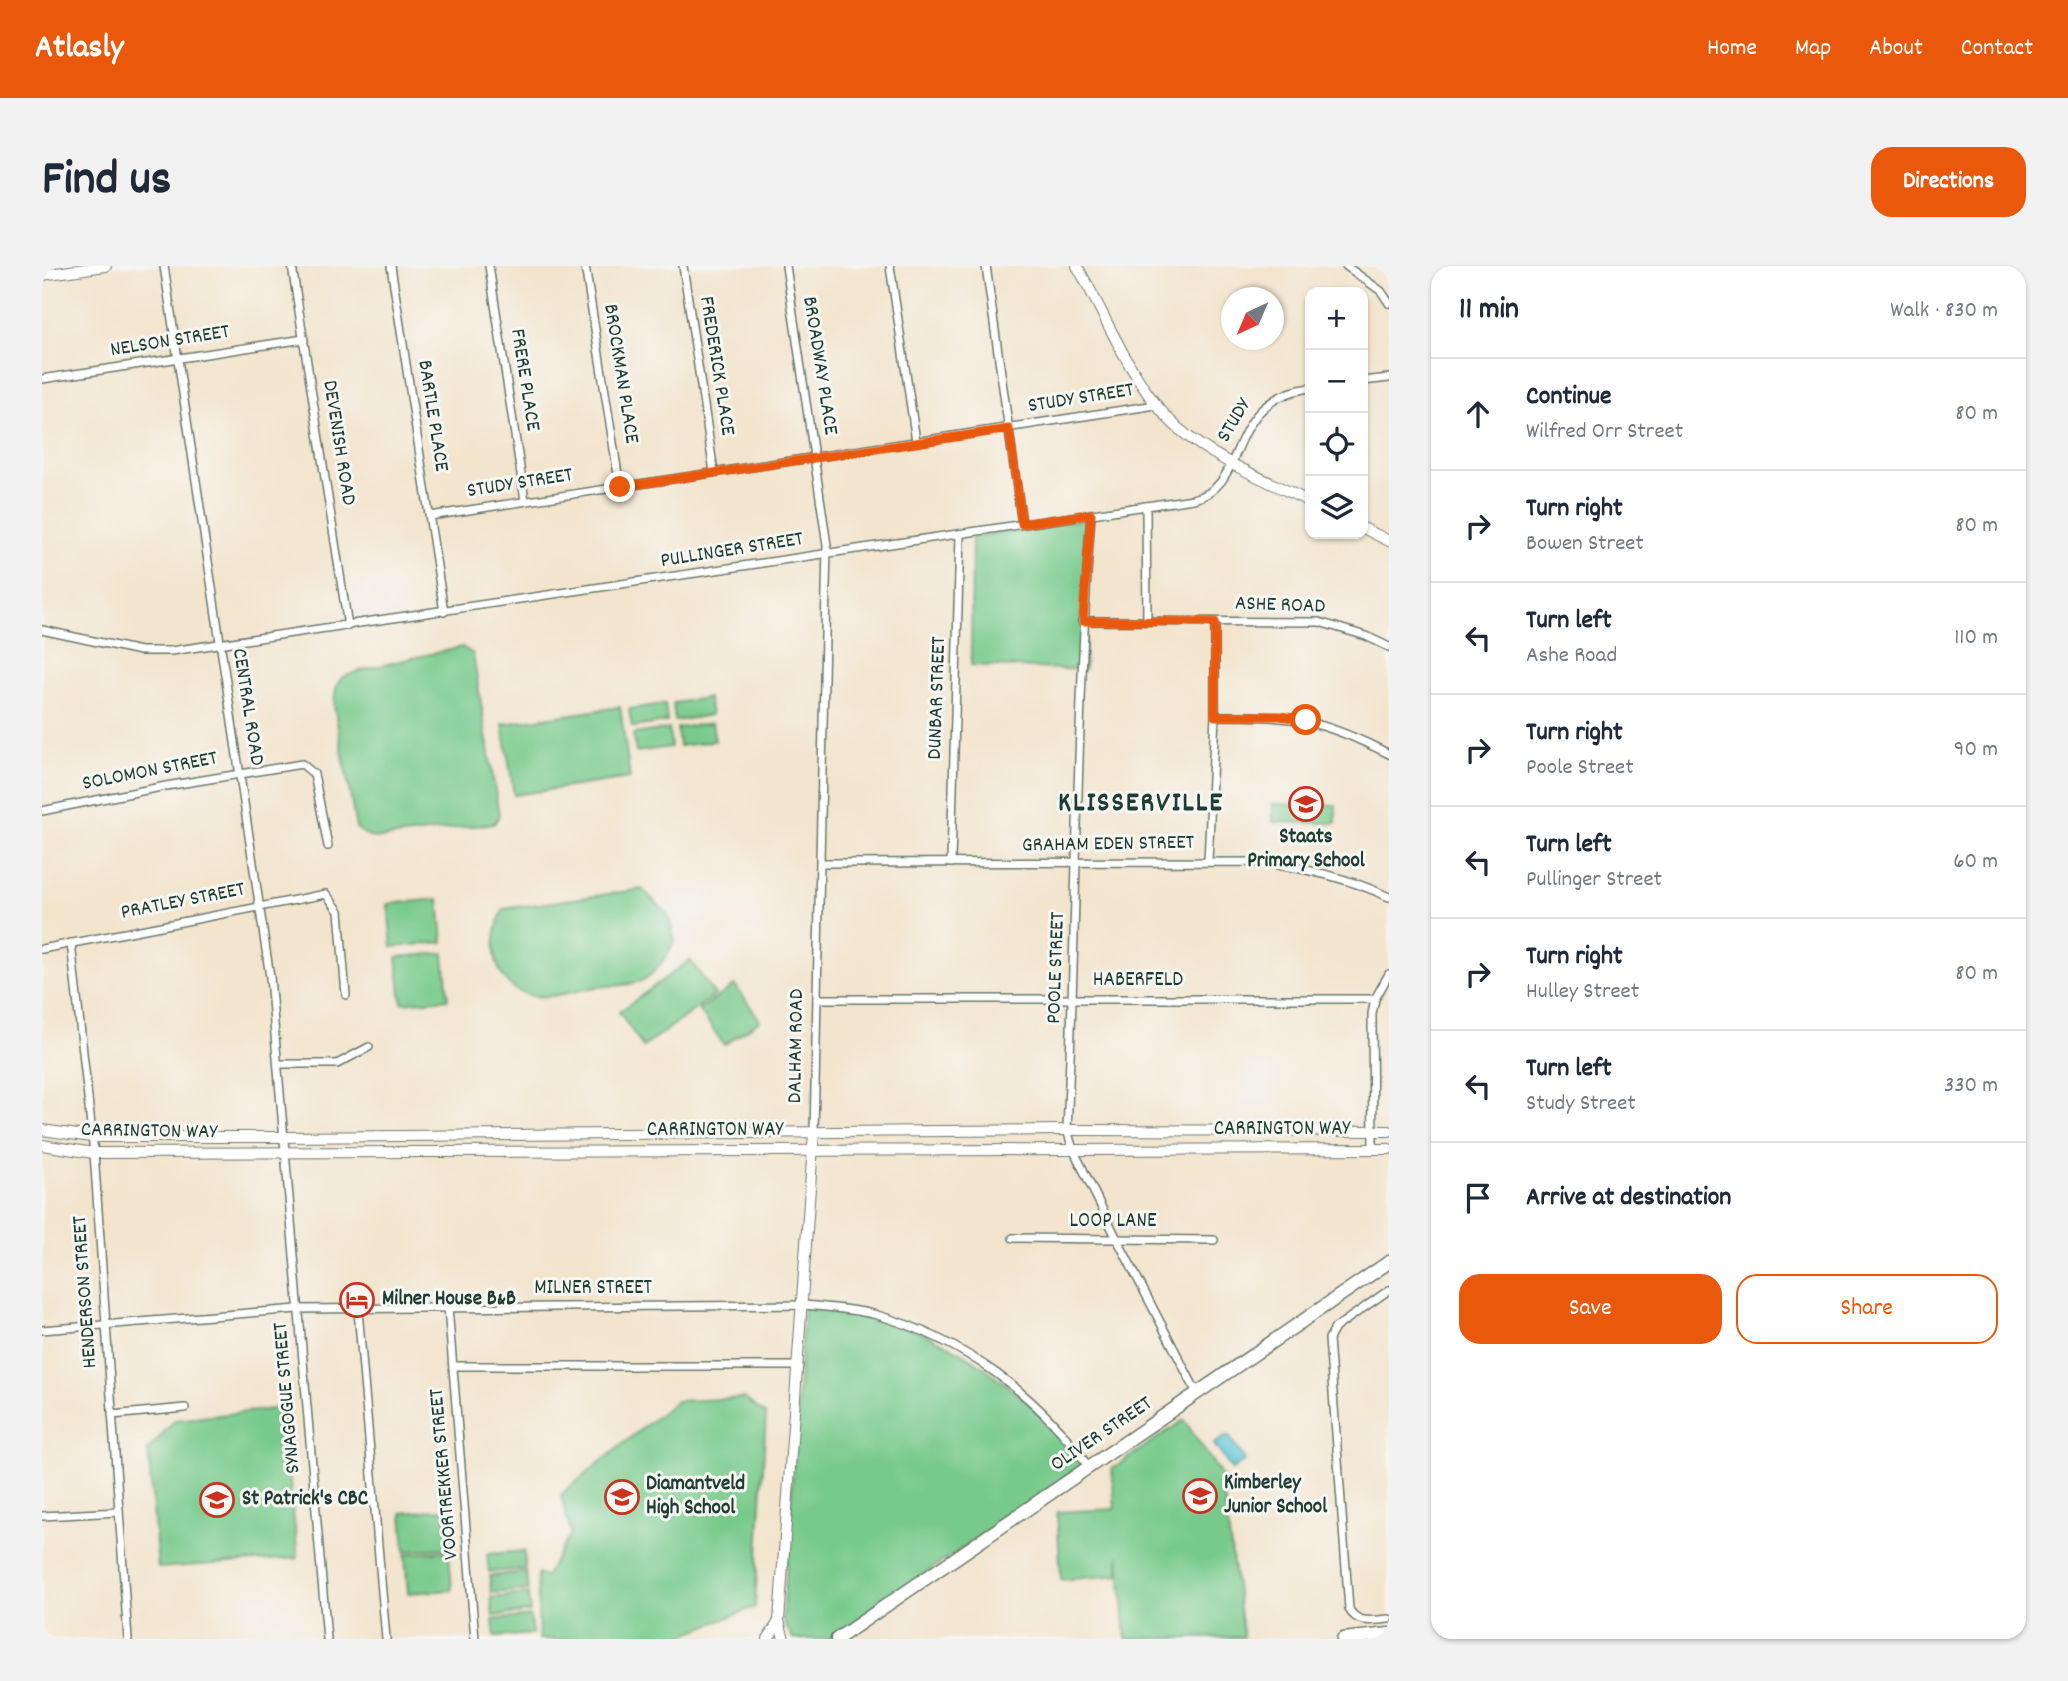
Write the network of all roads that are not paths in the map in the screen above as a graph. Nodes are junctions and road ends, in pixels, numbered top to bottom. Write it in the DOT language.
graph roads {
  1 [pos="106,266"];
  2 [pos="164,266"];
  3 [pos="292,266"];
  4 [pos="391,266"];
  5 [pos="489,266"];
  6 [pos="585,266"];
  7 [pos="682,266"];
  8 [pos="786,266"];
  9 [pos="890,266"];
  10 [pos="986,266"];
  11 [pos="1077,266"];
  12 [pos="1346,266"];
  13 [pos="42,275"];
  14 [pos="1389,303"];
  15 [pos="304,339"];
  16 [pos="177,358"];
  17 [pos="1389,378"];
  18 [pos="42,379"];
  19 [pos="1368,380"];
  20 [pos="1305,389"];
  21 [pos="1156,405"];
  22 [pos="1009,429"];
  23 [pos="916,442"];
  24 [pos="815,458"];
  25 [pos="1231,462"];
  26 [pos="714,472"];
  27 [pos="620,487"];
  28 [pos="1305,499"];
  29 [pos="525,500"];
  30 [pos="1146,506"];
  31 [pos="1091,514"];
  32 [pos="430,516"];
  33 [pos="1022,524"];
  34 [pos="1368,530"];
  35 [pos="960,534"];
  36 [pos="1389,541"];
  37 [pos="828,554"];
  38 [pos="444,612"];
  39 [pos="1083,621"];
  40 [pos="1147,621"];
  41 [pos="1215,622"];
  42 [pos="348,626"];
  43 [pos="42,630"];
  44 [pos="220,645"];
  45 [pos="1389,647"];
  46 [pos="1215,716"];
  47 [pos="1389,754"];
  48 [pos="239,772"];
  49 [pos="42,811"];
  50 [pos="328,846"];
  51 [pos="1208,861"];
  52 [pos="821,863"];
  53 [pos="951,863"];
  54 [pos="1078,863"];
  55 [pos="1389,897"];
  56 [pos="261,905"];
  57 [pos="71,943"];
  58 [pos="42,949"];
  59 [pos="1389,974"];
  60 [pos="346,995"];
  61 [pos="817,999"];
  62 [pos="1073,999"];
  63 [pos="1374,999"];
  64 [pos="369,1047"];
  65 [pos="278,1064"];
  66 [pos="42,1130"];
  67 [pos="1067,1130"];
  68 [pos="1374,1131"];
  69 [pos="1389,1131"];
  70 [pos="814,1132"];
  71 [pos="92,1137"];
  72 [pos="283,1137"];
  73 [pos="42,1145"];
  74 [pos="1073,1149"];
  75 [pos="1373,1149"];
  76 [pos="1389,1149"];
  77 [pos="814,1150"];
  78 [pos="94,1153"];
  79 [pos="284,1154"];
  80 [pos="1013,1238"];
  81 [pos="1117,1239"];
  82 [pos="1214,1240"];
  83 [pos="1389,1262"];
  84 [pos="1389,1290"];
  85 [pos="804,1305"];
  86 [pos="448,1307"];
  87 [pos="297,1309"];
  88 [pos="358,1310"];
  89 [pos="105,1325"];
  90 [pos="42,1330"];
  91 [pos="453,1366"];
  92 [pos="799,1366"];
  93 [pos="1197,1393"];
  94 [pos="185,1408"];
  95 [pos="113,1415"];
  96 [pos="1090,1469"];
  97 [pos="119,1512"];
  98 [pos="42,1516"];
  99 [pos="1389,1619"];
  100 [pos="779,1621"];
  101 [pos="1389,1634"];
  102 [pos="128,1639"];
  103 [pos="327,1639"];
  104 [pos="386,1639"];
  105 [pos="475,1639"];
  106 [pos="768,1639"];
  107 [pos="784,1639"];
  108 [pos="837,1639"];
  109 [pos="1343,1639"];
  1 -- 13 [label="street"];
  2 -- 16 [label="street, CENTRAL ROAD"];
  3 -- 15 [label="street, DEVENISH ROAD"];
  4 -- 32 [label="street, BARTLE PLACE"];
  5 -- 29 [label="street, FRERE PLACE"];
  6 -- 27 [label="street, BROCKMAN PLACE"];
  7 -- 26 [label="street, FREDERICK PLACE"];
  8 -- 24 [label="street, BROADWAY PLACE"];
  9 -- 23 [label="street"];
  10 -- 22 [label="street"];
  11 -- 21 [label="street"];
  12 -- 14 [label="street"];
  15 -- 16 [label="street, NELSON STREET"];
  15 -- 42 [label="street, DEVENISH ROAD"];
  16 -- 18 [label="street, NELSON STREET"];
  16 -- 44 [label="street, CENTRAL ROAD"];
  17 -- 19 [label="street"];
  20 -- 25 [label="street, STUDY"];
  21 -- 22 [label="street, STUDY STREET"];
  21 -- 25 [label="street"];
  22 -- 23 [label="street, STUDY STREET"];
  22 -- 33 [label="street"];
  23 -- 24 [label="street, STUDY STREET"];
  24 -- 26 [label="street, STUDY STREET"];
  24 -- 37 [label="street, BROADWAY PLACE"];
  25 -- 28 [label="street"];
  25 -- 30 [label="street, PULLINGER STREET"];
  26 -- 27 [label="street, STUDY STREET"];
  27 -- 29 [label="street, STUDY STREET"];
  29 -- 32 [label="street, STUDY STREET"];
  30 -- 31 [label="street, PULLINGER STREET"];
  30 -- 40 [label="street"];
  31 -- 33 [label="street, PULLINGER STREET"];
  31 -- 39 [label="street, POOLE STREET"];
  32 -- 38 [label="street, BARTLE PLACE"];
  33 -- 35 [label="street, PULLINGER STREET"];
  34 -- 36 [label="street"];
  35 -- 37 [label="street, PULLINGER STREET"];
  35 -- 53 [label="street, DUNBAR STREET"];
  37 -- 38 [label="street, PULLINGER STREET"];
  37 -- 52 [label="street, DALHAM ROAD"];
  38 -- 42 [label="street, PULLINGER STREET"];
  39 -- 40 [label="street, ASHE ROAD"];
  39 -- 54 [label="street, POOLE STREET"];
  40 -- 41 [label="street, ASHE ROAD"];
  41 -- 45 [label="street, ASHE ROAD"];
  41 -- 46 [label="street"];
  42 -- 44 [label="street, PULLINGER STREET"];
  43 -- 44 [label="street, PULLINGER STREET"];
  44 -- 48 [label="street, CENTRAL ROAD"];
  46 -- 47 [label="street"];
  46 -- 51 [label="street"];
  48 -- 49 [label="street, SOLOMON STREET"];
  48 -- 50 [label="street, SOLOMON STREET"];
  48 -- 56 [label="street, CENTRAL ROAD"];
  51 -- 54 [label="street, GRAHAM EDEN STREET"];
  51 -- 55 [label="street, GRAHAM EDEN STREET"];
  52 -- 53 [label="street, GRAHAM EDEN STREET"];
  52 -- 61 [label="street, DALHAM ROAD"];
  53 -- 54 [label="street, GRAHAM EDEN STREET"];
  54 -- 62 [label="street, POOLE STREET"];
  56 -- 57 [label="street, PRATLEY STREET"];
  56 -- 60 [label="street, PRATLEY STREET"];
  56 -- 65 [label="street, CENTRAL ROAD"];
  57 -- 58 [label="street, PRATLEY STREET"];
  57 -- 71 [label="street, HENDERSON STREET"];
  59 -- 63 [label="street"];
  61 -- 62 [label="street, HABERFELD"];
  61 -- 70 [label="street, DALHAM ROAD"];
  62 -- 63 [label="street, HABERFELD"];
  62 -- 67 [label="street, POOLE STREET"];
  63 -- 68 [label="street"];
  64 -- 65 [label="street"];
  65 -- 72 [label="street, CENTRAL ROAD"];
  66 -- 71 [label="street, CARRINGTON WAY"];
  67 -- 68 [label="street, CARRINGTON WAY"];
  67 -- 70 [label="street, CARRINGTON WAY"];
  67 -- 74 [label="street, POOLE STREET"];
  68 -- 69 [label="street, CARRINGTON WAY"];
  68 -- 75 [label="street"];
  70 -- 72 [label="street, CARRINGTON WAY"];
  70 -- 77 [label="street, DALHAM ROAD"];
  71 -- 72 [label="street, CARRINGTON WAY"];
  71 -- 78 [label="street, HENDERSON STREET"];
  72 -- 79 [label="street, CENTRAL ROAD"];
  73 -- 78 [label="street, CARRINGTON WAY"];
  74 -- 75 [label="street, CARRINGTON WAY"];
  74 -- 77 [label="street, CARRINGTON WAY"];
  74 -- 81 [label="street, POOLE STREET"];
  75 -- 76 [label="street, CARRINGTON WAY"];
  77 -- 79 [label="street, CARRINGTON WAY"];
  77 -- 85 [label="street, DALHAM ROAD"];
  78 -- 79 [label="street, CARRINGTON WAY"];
  78 -- 89 [label="street, HENDERSON STREET"];
  79 -- 87 [label="street, SYNAGOGUE STREET"];
  80 -- 81 [label="street, LOOP LANE"];
  81 -- 82 [label="street, LOOP LANE"];
  81 -- 93 [label="street, POOLE STREET"];
  83 -- 93 [label="highway, OLIVER STREET"];
  84 -- 99 [label="street"];
  85 -- 86 [label="street, MILNER STREET"];
  85 -- 92 [label="street, DALHAM ROAD"];
  85 -- 96 [label="street, MILNER STREET"];
  86 -- 88 [label="street, MILNER STREET"];
  86 -- 91 [label="street, VOORTREKKER STREET"];
  87 -- 88 [label="street, MILNER STREET"];
  87 -- 89 [label="street, MILNER STREET"];
  87 -- 103 [label="street, SYNAGOGUE STREET"];
  88 -- 104 [label="street"];
  89 -- 90 [label="street, MILNER STREET"];
  89 -- 95 [label="street, HENDERSON STREET"];
  91 -- 92 [label="street"];
  91 -- 105 [label="street, VOORTREKKER STREET"];
  92 -- 100 [label="street, DALHAM ROAD"];
  93 -- 96 [label="highway, OLIVER STREET"];
  94 -- 95 [label="street"];
  95 -- 97 [label="street, HENDERSON STREET"];
  96 -- 108 [label="highway, OLIVER STREET"];
  97 -- 98 [label="street"];
  97 -- 102 [label="street, HENDERSON STREET"];
  100 -- 106 [label="street, DALHAM ROAD"];
  100 -- 107 [label="street, DALHAM ROAD"];
  101 -- 109 [label="highway"];
}
